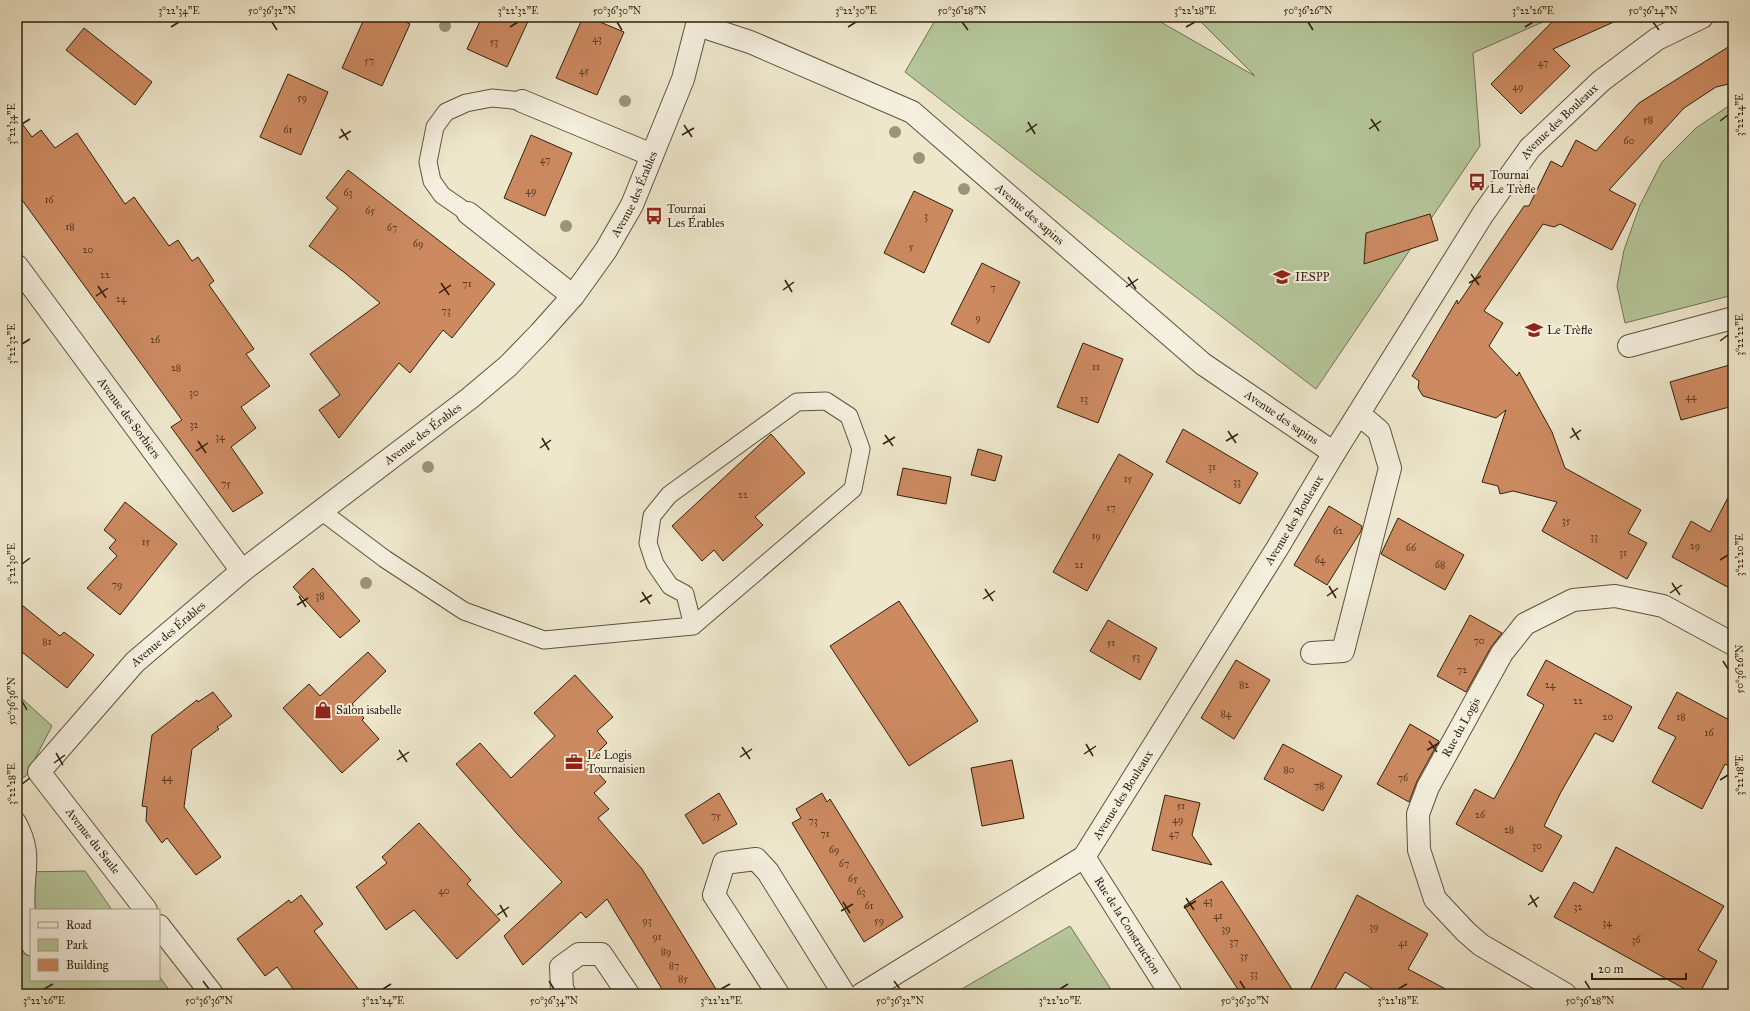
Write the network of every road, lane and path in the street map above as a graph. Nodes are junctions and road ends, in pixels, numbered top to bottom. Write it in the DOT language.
graph roads {
  1 [pos="1702,17"];
  2 [pos="698,21"];
  3 [pos="522,101"];
  4 [pos="652,154"];
  5 [pos="468,213"];
  6 [pos="17,266"];
  7 [pos="573,296"];
  8 [pos="1733,318"];
  9 [pos="1629,346"];
  10 [pos="1359,414"];
  11 [pos="1334,453"];
  12 [pos="321,511"];
  13 [pos="242,571"];
  14 [pos="693,626"];
  15 [pos="1733,644"];
  16 [pos="1312,653"];
  17 [pos="39,772"];
  18 [pos="17,821"];
  19 [pos="1084,857"];
  20 [pos="145,909"];
  21 [pos="160,927"];
  22 [pos="30,944"];
  23 [pos="212,994"];
  24 [pos="565,994"];
  25 [pos="628,994"];
  26 [pos="778,994"];
  27 [pos="844,994"];
  28 [pos="862,994"];
  29 [pos="1171,994"];
  30 [pos="1565,994"];
  1 -- 10 [label="street, Avenue des Bouleaux"];
  2 -- 4 [label="street, Avenue des Érables"];
  2 -- 11 [label="street, Avenue des sapins"];
  3 -- 4 [label="street"];
  3 -- 5 [label="lane"];
  4 -- 7 [label="street, Avenue des Érables"];
  5 -- 7 [label="street"];
  6 -- 13 [label="street, Avenue des Sorbiers"];
  7 -- 12 [label="street, Avenue des Érables"];
  8 -- 9 [label="street"];
  10 -- 11 [label="street, Avenue des Bouleaux"];
  10 -- 16 [label="street"];
  11 -- 19 [label="street, Avenue des Bouleaux"];
  12 -- 13 [label="street, Avenue des Érables"];
  12 -- 14 [label="lane"];
  13 -- 17 [label="street, Avenue des Érables"];
  14 -- 14 [label="lane"];
  15 -- 30 [label="street, Rue du Logis"];
  17 -- 20 [label="street, Avenue du Saule"];
  18 -- 22 [label="lane"];
  19 -- 28 [label="street, Avenue des Bouleaux"];
  19 -- 29 [label="street, Rue de la Construction"];
  21 -- 23 [label="street"];
  24 -- 25 [label="street"];
  26 -- 27 [label="street"];
}
